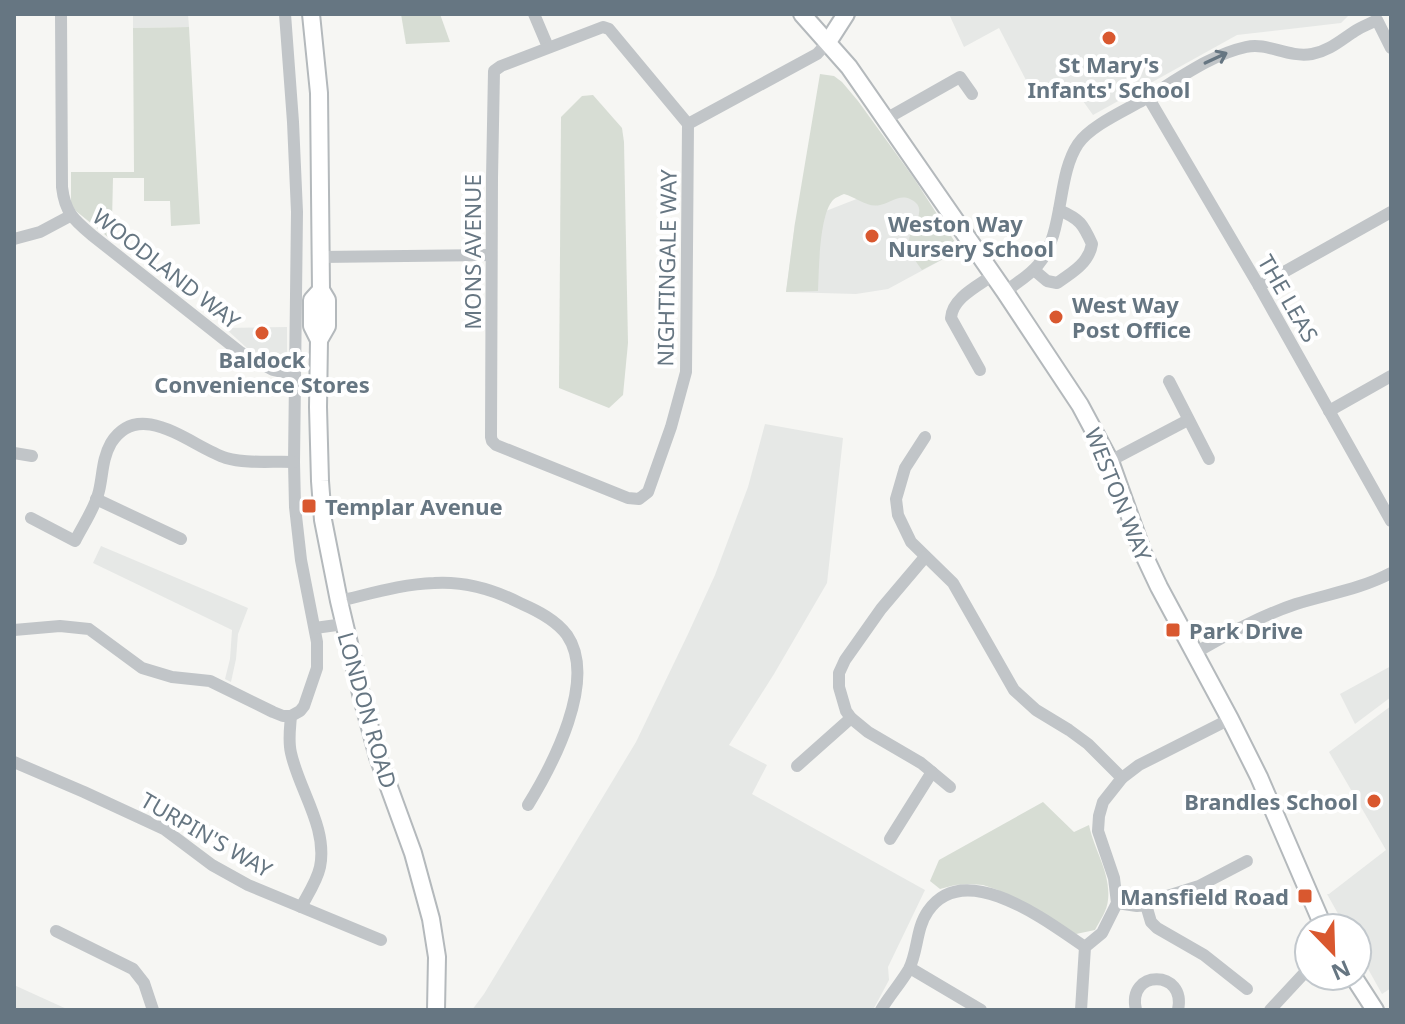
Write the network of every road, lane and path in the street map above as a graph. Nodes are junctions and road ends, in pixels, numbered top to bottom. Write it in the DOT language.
graph roads {
  1 [pos="61,14"];
  2 [pos="285,14"];
  3 [pos="311,14"];
  4 [pos="534,14"];
  5 [pos="802,14"];
  6 [pos="846,14"];
  7 [pos="313,35"];
  8 [pos="287,38"];
  9 [pos="828,42"];
  10 [pos="548,47"];
  11 [pos="1391,48"];
  12 [pos="972,94"];
  13 [pos="1148,97"];
  14 [pos="884,120"];
  15 [pos="688,124"];
  16 [pos="1059,210"];
  17 [pos="1391,212"];
  18 [pos="70,216"];
  19 [pos="14,239"];
  20 [pos="491,255"];
  21 [pos="320,257"];
  22 [pos="1034,270"];
  23 [pos="993,275"];
  24 [pos="1259,286"];
  25 [pos="1005,292"];
  26 [pos="980,370"];
  27 [pos="295,375"];
  28 [pos="1391,376"];
  29 [pos="1169,381"];
  30 [pos="294,407"];
  31 [pos="318,407"];
  32 [pos="1329,411"];
  33 [pos="1188,420"];
  34 [pos="925,437"];
  35 [pos="492,441"];
  36 [pos="14,453"];
  37 [pos="32,456"];
  38 [pos="1209,459"];
  39 [pos="1110,461"];
  40 [pos="294,462"];
  41 [pos="96,499"];
  42 [pos="31,518"];
  43 [pos="1391,521"];
  44 [pos="181,539"];
  45 [pos="925,557"];
  46 [pos="1391,573"];
  47 [pos="339,601"];
  48 [pos="344,624"];
  49 [pos="315,628"];
  50 [pos="14,630"];
  51 [pos="1195,653"];
  52 [pos="291,716"];
  53 [pos="851,718"];
  54 [pos="1230,719"];
  55 [pos="14,762"];
  56 [pos="797,766"];
  57 [pos="932,772"];
  58 [pos="1122,778"];
  59 [pos="950,787"];
  60 [pos="528,805"];
  61 [pos="890,839"];
  62 [pos="1247,861"];
  63 [pos="1117,903"];
  64 [pos="1146,905"];
  65 [pos="301,907"];
  66 [pos="1317,912"];
  67 [pos="56,931"];
  68 [pos="381,940"];
  69 [pos="1085,947"];
  70 [pos="910,968"];
  71 [pos="1293,985"];
  72 [pos="1247,989"];
  73 [pos="1363,992"];
  74 [pos="153,1010"];
  75 [pos="436,1010"];
  76 [pos="881,1010"];
  77 [pos="981,1010"];
  78 [pos="1081,1010"];
  79 [pos="1136,1010"];
  80 [pos="1178,1010"];
  81 [pos="1270,1010"];
  82 [pos="1375,1010"];
  1 -- 18 [label="street"];
  2 -- 8 [label="street, LONDON ROAD"];
  3 -- 7 [label="street, LONDON ROAD"];
  4 -- 10 [label="street"];
  5 -- 9 [label="street, WESTON WAY"];
  6 -- 9 [label="street"];
  7 -- 8 [label="street"];
  7 -- 21 [label="street, LONDON ROAD"];
  8 -- 27 [label="street, LONDON ROAD"];
  9 -- 14 [label="street, WESTON WAY"];
  9 -- 15 [label="street"];
  10 -- 15 [label="street"];
  10 -- 20 [label="street, MONS AVENUE"];
  13 -- 11 [label="street, one-way"];
  12 -- 14 [label="street"];
  13 -- 16 [label="street"];
  13 -- 24 [label="street, THE LEAS"];
  14 -- 23 [label="street, WESTON WAY"];
  15 -- 35 [label="street, NIGHTINGALE WAY"];
  16 -- 22 [label="street"];
  16 -- 22 [label="street"];
  17 -- 24 [label="street"];
  18 -- 19 [label="street, WOODLAND WAY"];
  18 -- 27 [label="street, WOODLAND WAY"];
  20 -- 21 [label="street"];
  20 -- 35 [label="street, MONS AVENUE"];
  21 -- 31 [label="street, LONDON ROAD"];
  22 -- 25 [label="street"];
  23 -- 25 [label="street, WESTON WAY"];
  23 -- 26 [label="street"];
  24 -- 32 [label="street, THE LEAS"];
  25 -- 39 [label="street, WESTON WAY"];
  27 -- 30 [label="street, LONDON ROAD"];
  28 -- 32 [label="street"];
  29 -- 33 [label="street"];
  30 -- 31 [label="street"];
  30 -- 40 [label="street, LONDON ROAD"];
  31 -- 47 [label="street, LONDON ROAD"];
  32 -- 43 [label="street, THE LEAS"];
  33 -- 38 [label="street"];
  33 -- 39 [label="street"];
  34 -- 45 [label="street"];
  36 -- 37 [label="street"];
  39 -- 51 [label="street, WESTON WAY"];
  40 -- 41 [label="street"];
  40 -- 49 [label="street, LONDON ROAD"];
  41 -- 42 [label="street"];
  41 -- 44 [label="street"];
  45 -- 53 [label="street"];
  45 -- 58 [label="street"];
  46 -- 51 [label="street"];
  47 -- 48 [label="street, LONDON ROAD"];
  47 -- 60 [label="street"];
  48 -- 49 [label="street"];
  48 -- 75 [label="street, LONDON ROAD"];
  49 -- 52 [label="street, LONDON ROAD"];
  50 -- 52 [label="street"];
  51 -- 54 [label="street, WESTON WAY"];
  52 -- 65 [label="street"];
  53 -- 56 [label="street"];
  53 -- 57 [label="street"];
  54 -- 58 [label="street"];
  54 -- 66 [label="street, WESTON WAY"];
  55 -- 65 [label="street, TURPIN'S WAY"];
  57 -- 59 [label="street"];
  57 -- 61 [label="street"];
  58 -- 63 [label="street"];
  62 -- 64 [label="street"];
  63 -- 64 [label="street"];
  63 -- 69 [label="street"];
  64 -- 72 [label="street"];
  65 -- 68 [label="street, TURPIN'S WAY"];
  67 -- 74 [label="street"];
  69 -- 70 [label="street"];
  69 -- 78 [label="street"];
  70 -- 76 [label="street"];
  70 -- 77 [label="street"];
  71 -- 81 [label="street"];
  73 -- 82 [label="street"];
  79 -- 80 [label="street"];
}
